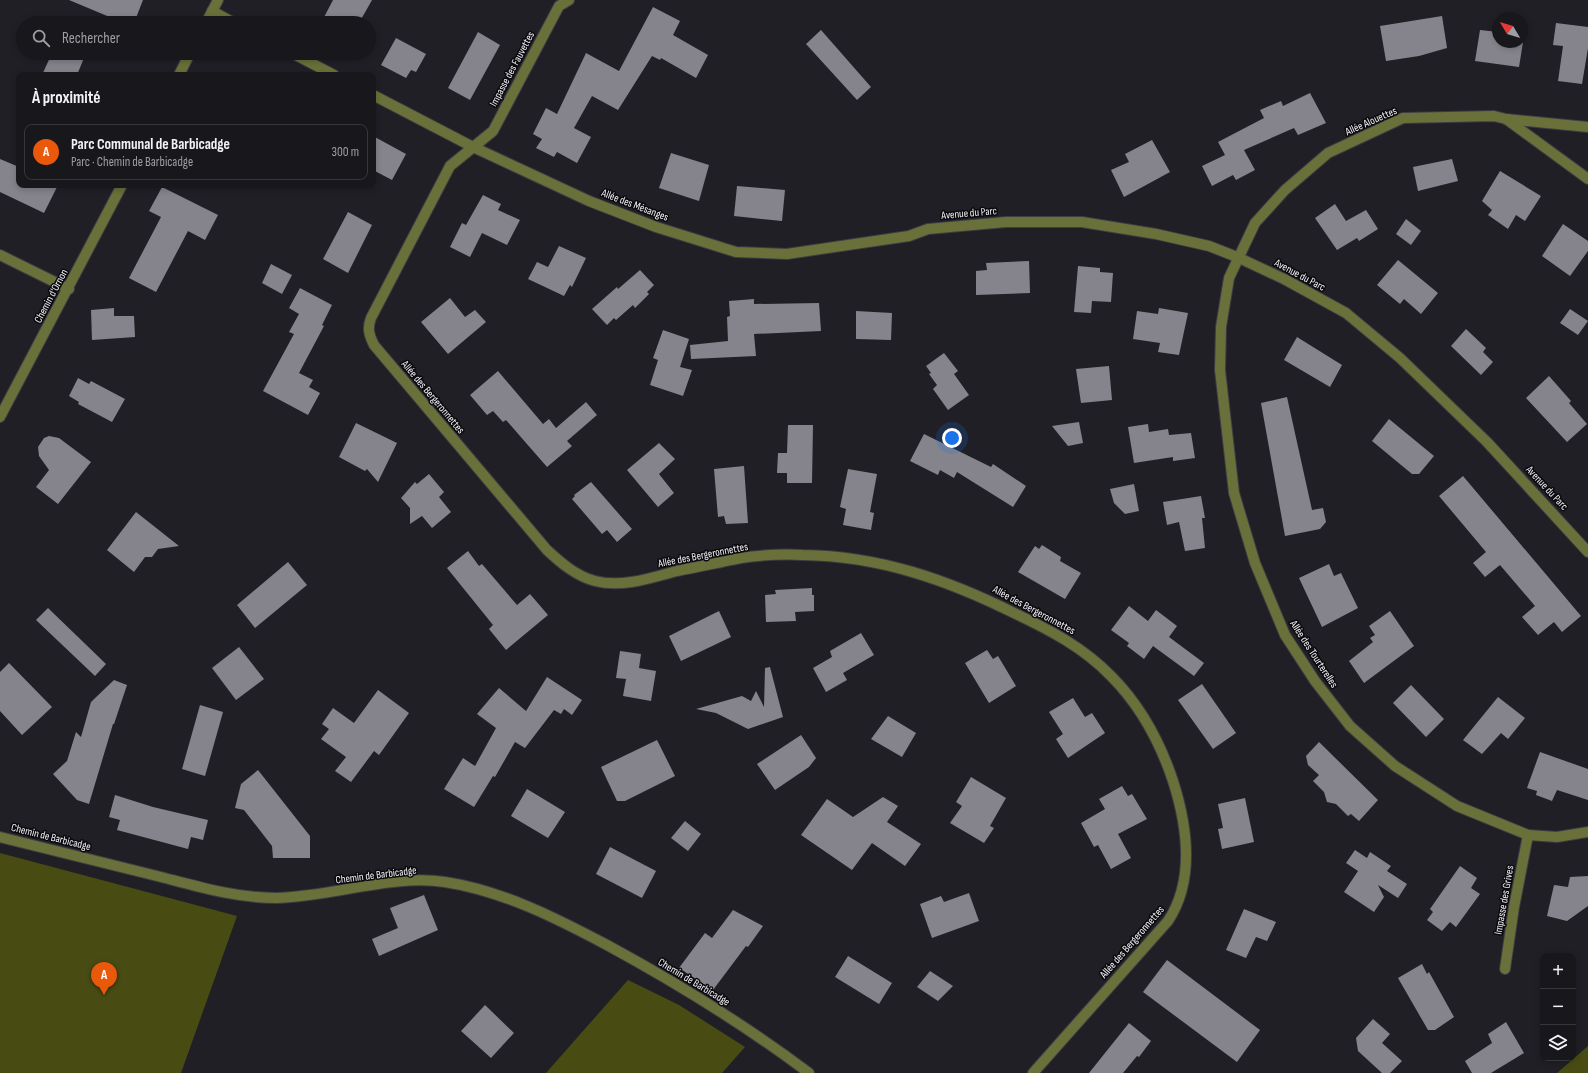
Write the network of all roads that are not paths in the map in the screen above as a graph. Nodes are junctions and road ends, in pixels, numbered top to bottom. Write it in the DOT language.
graph roads {
  1 [pos="218,0"];
  2 [pos="569,0"];
  3 [pos="212,12"];
  4 [pos="210,16"];
  5 [pos="220,16"];
  6 [pos="186,60"];
  7 [pos="305,60"];
  8 [pos="180,72"];
  9 [pos="328,72"];
  10 [pos="376,97"];
  11 [pos="1506,119"];
  12 [pos="1588,127"];
  13 [pos="473,147"];
  14 [pos="1588,179"];
  15 [pos="120,188"];
  16 [pos="909,236"];
  17 [pos="0,255"];
  18 [pos="1237,257"];
  19 [pos="69,289"];
  20 [pos="0,418"];
  21 [pos="1588,552"];
  22 [pos="1588,832"];
  23 [pos="1528,835"];
  24 [pos="0,837"];
  25 [pos="1505,969"];
  26 [pos="810,1073"];
  27 [pos="1033,1073"];
  1 -- 3 [label="street"];
  2 -- 13 [label="street, Impasse des Fauvettes"];
  3 -- 4 [label="street"];
  3 -- 5 [label="street"];
  6 -- 8 [label="street"];
  7 -- 9 [label="street"];
  10 -- 13 [label="street, Allée des Mésanges"];
  11 -- 12 [label="street, Allée Alouettes"];
  11 -- 14 [label="street"];
  11 -- 18 [label="street, Allée Alouettes"];
  13 -- 16 [label="street, Allée des Mésanges"];
  13 -- 27 [label="street, Allée des Bergeronnettes"];
  15 -- 19 [label="street, Chemin d'Ornon"];
  16 -- 18 [label="street, Avenue du Parc"];
  17 -- 19 [label="street"];
  18 -- 21 [label="street, Avenue du Parc"];
  18 -- 23 [label="street, Allée des Tourterelles"];
  19 -- 20 [label="street, Chemin d'Ornon"];
  22 -- 23 [label="street, Allée des Tourterelles"];
  23 -- 25 [label="street, Impasse des Grives"];
  24 -- 26 [label="street, Chemin de Barbicadge"];
}
